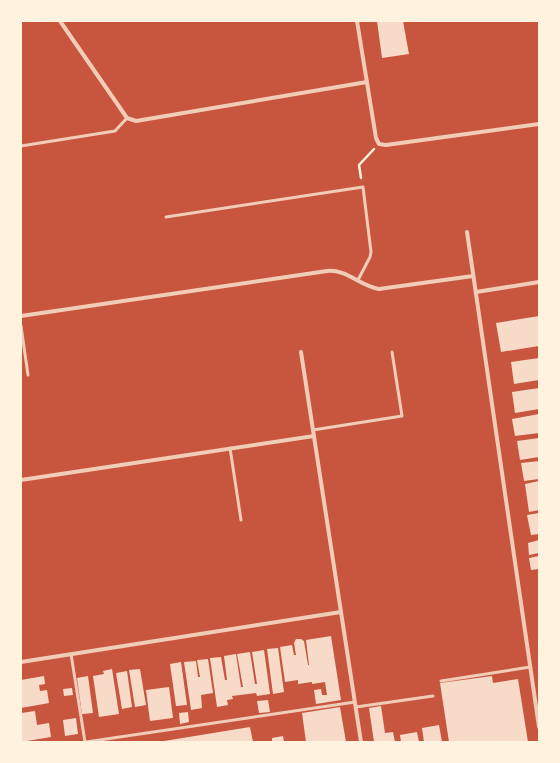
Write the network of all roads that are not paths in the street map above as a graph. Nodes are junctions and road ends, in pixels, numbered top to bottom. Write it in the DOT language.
graph roads {
  1 [pos="60,21"];
  2 [pos="358,21"];
  3 [pos="367,82"];
  4 [pos="127,118"];
  5 [pos="539,124"];
  6 [pos="21,146"];
  7 [pos="166,217"];
  8 [pos="467,232"];
  9 [pos="473,276"];
  10 [pos="358,280"];
  11 [pos="539,282"];
  12 [pos="476,292"];
  13 [pos="21,316"];
  14 [pos="21,326"];
  15 [pos="301,352"];
  16 [pos="392,352"];
  17 [pos="28,375"];
  18 [pos="313,430"];
  19 [pos="314,436"];
  20 [pos="230,448"];
  21 [pos="21,480"];
  22 [pos="241,520"];
  23 [pos="341,612"];
  24 [pos="71,654"];
  25 [pos="21,662"];
  26 [pos="530,667"];
  27 [pos="441,680"];
  28 [pos="433,696"];
  29 [pos="355,704"];
  30 [pos="539,727"];
  31 [pos="85,742"];
  32 [pos="361,742"];
  1 -- 4 [label="street"];
  2 -- 3 [label="street"];
  3 -- 4 [label="street"];
  3 -- 5 [label="street"];
  4 -- 6 [label="lane"];
  7 -- 10 [label="lane"];
  8 -- 9 [label="street"];
  9 -- 10 [label="street"];
  9 -- 12 [label="street"];
  10 -- 13 [label="street"];
  11 -- 12 [label="street"];
  12 -- 26 [label="street"];
  14 -- 17 [label="lane"];
  15 -- 18 [label="street"];
  16 -- 18 [label="lane"];
  18 -- 19 [label="street"];
  19 -- 20 [label="street"];
  19 -- 23 [label="street"];
  20 -- 21 [label="street"];
  20 -- 22 [label="lane"];
  23 -- 24 [label="street"];
  23 -- 29 [label="street"];
  24 -- 25 [label="street"];
  24 -- 31 [label="lane"];
  26 -- 27 [label="lane"];
  26 -- 30 [label="street"];
  28 -- 29 [label="lane"];
  29 -- 31 [label="lane"];
  29 -- 32 [label="street"];
}
